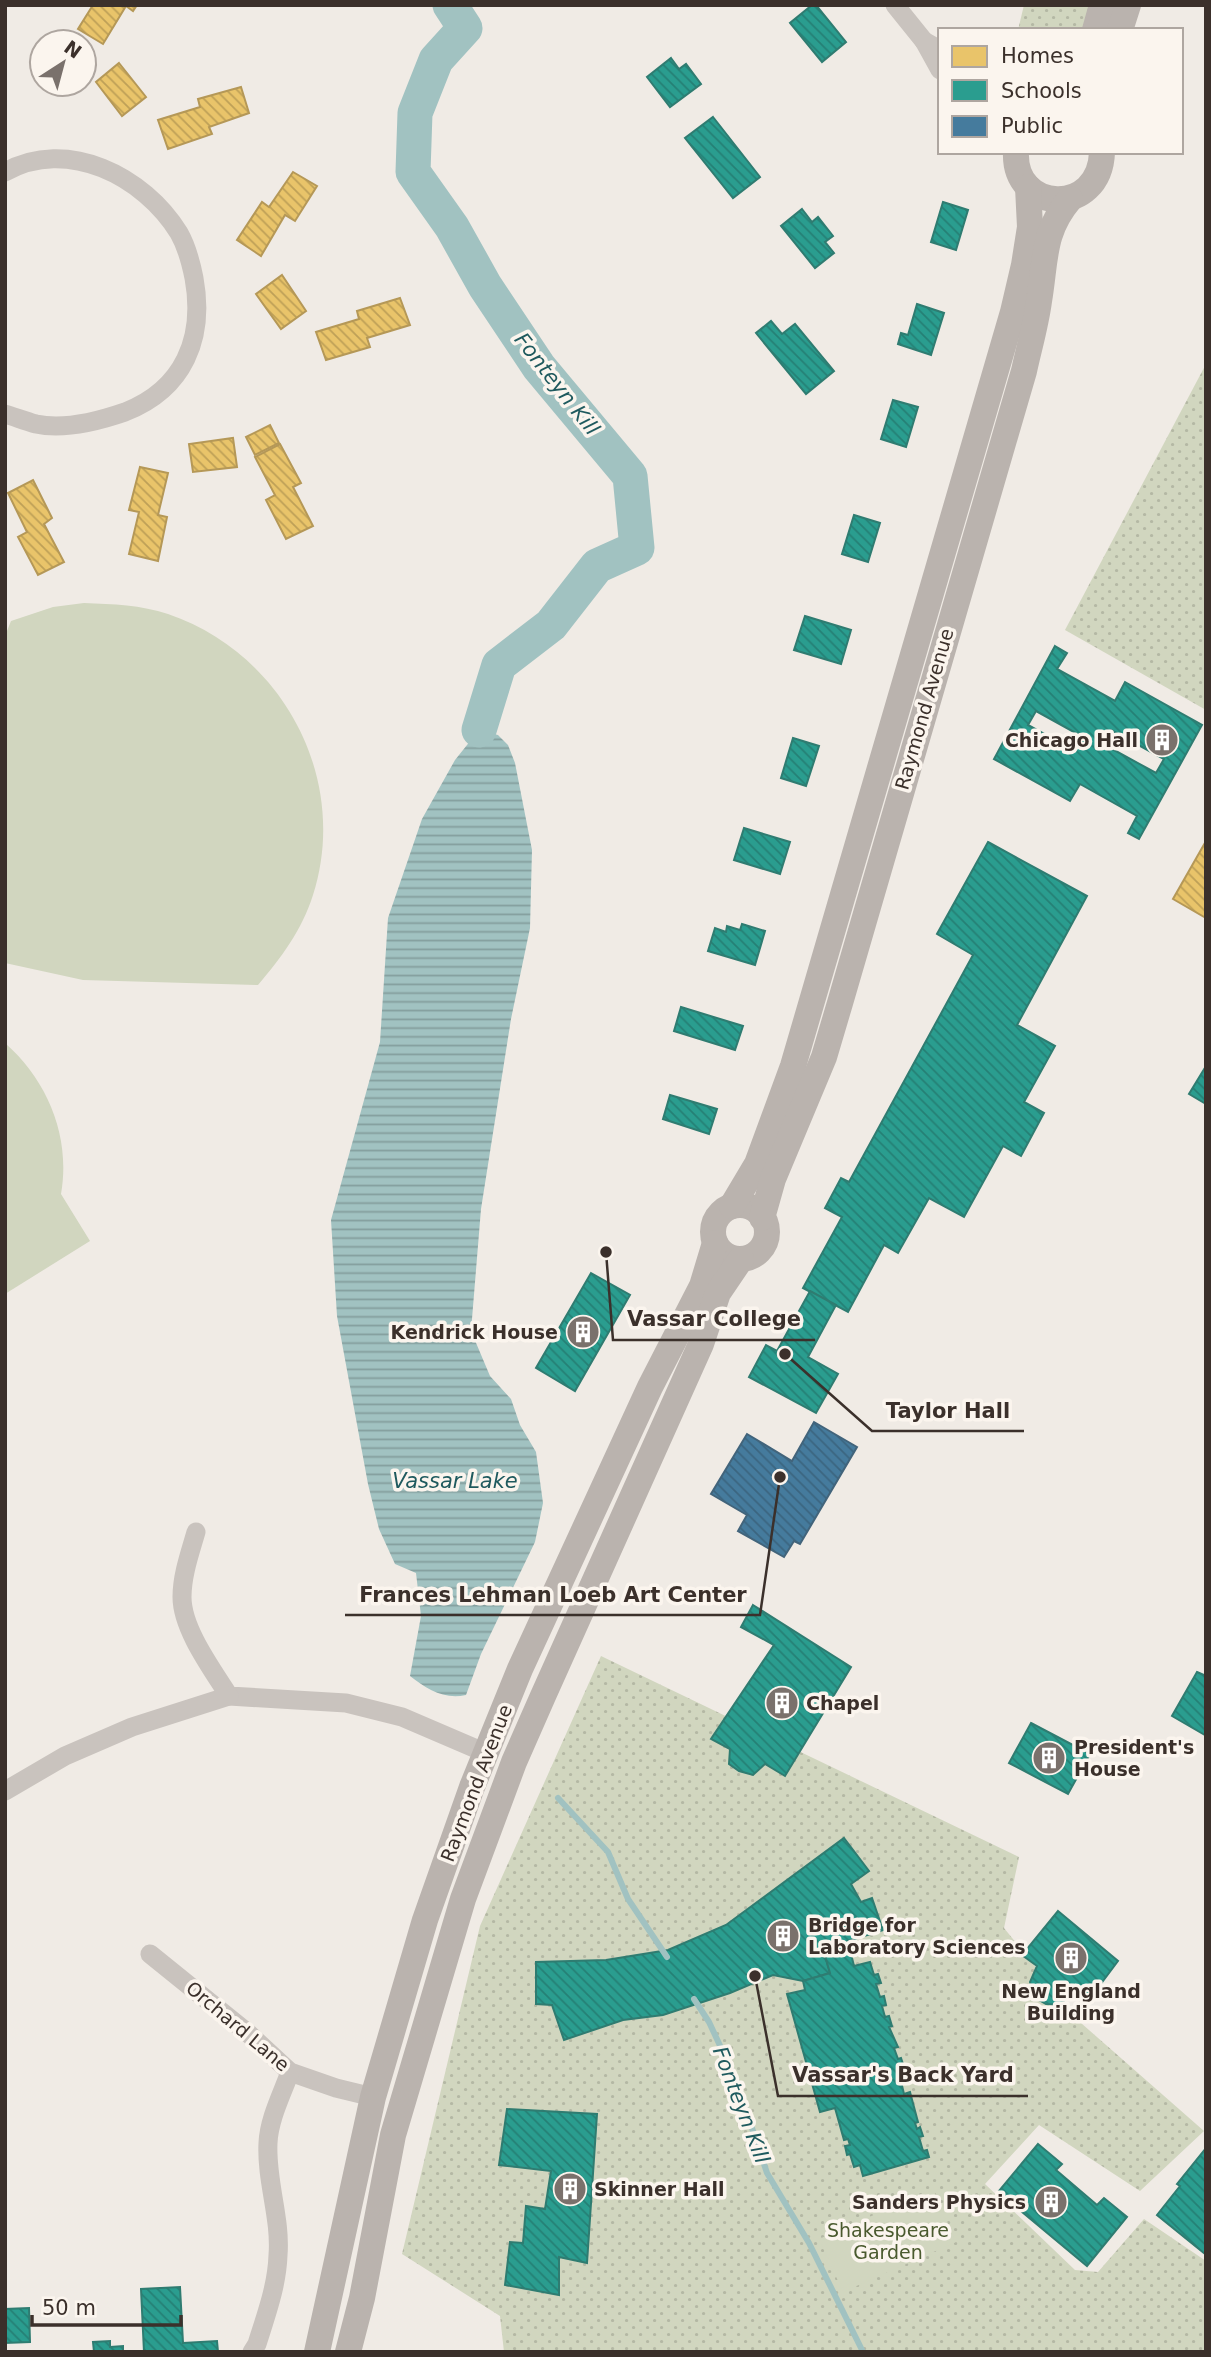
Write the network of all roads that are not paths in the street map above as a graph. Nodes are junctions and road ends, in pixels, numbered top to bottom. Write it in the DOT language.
graph roads {
  1 [pos="895,5"];
  2 [pos="1102,5"];
  3 [pos="1128,5"];
  4 [pos="1096,28"];
  5 [pos="1121,28"];
  6 [pos="932,45"];
  7 [pos="938,64"];
  8 [pos="1016,154"];
  9 [pos="1102,154"];
  10 [pos="5,172"];
  11 [pos="1028,187"];
  12 [pos="1070,199"];
  13 [pos="5,414"];
  14 [pos="732,1206"];
  15 [pos="762,1217"];
  16 [pos="715,1243"];
  17 [pos="741,1259"];
  18 [pos="196,1532"];
  19 [pos="229,1696"];
  20 [pos="486,1754"];
  21 [pos="5,1791"];
  22 [pos="150,1954"];
  23 [pos="290,2072"];
  24 [pos="373,2097"];
  25 [pos="252,2352"];
  26 [pos="317,2352"];
  27 [pos="348,2352"];
  1 -- 6 [label="street"];
  2 -- 4 [label="main road"];
  3 -- 5 [label="main road"];
  6 -- 7 [label="street"];
  8 -- 11 [label="main road, Raymond Avenue"];
  9 -- 12 [label="main road, Raymond Avenue"];
  10 -- 13 [label="street"];
  11 -- 12 [label="main road"];
  11 -- 14 [label="main road, Raymond Avenue"];
  12 -- 15 [label="main road, Raymond Avenue"];
  14 -- 15 [label="main road"];
  14 -- 16 [label="main road, Raymond Avenue"];
  15 -- 17 [label="main road, Raymond Avenue"];
  16 -- 17 [label="main road"];
  16 -- 20 [label="main road, Raymond Avenue"];
  17 -- 27 [label="main road, Raymond Avenue"];
  18 -- 19 [label="street"];
  19 -- 20 [label="street"];
  19 -- 21 [label="street"];
  20 -- 24 [label="main road, Raymond Avenue"];
  22 -- 23 [label="street, Orchard Lane"];
  23 -- 24 [label="street, Orchard Lane"];
  23 -- 25 [label="street"];
  24 -- 26 [label="main road, Raymond Avenue"];
}
